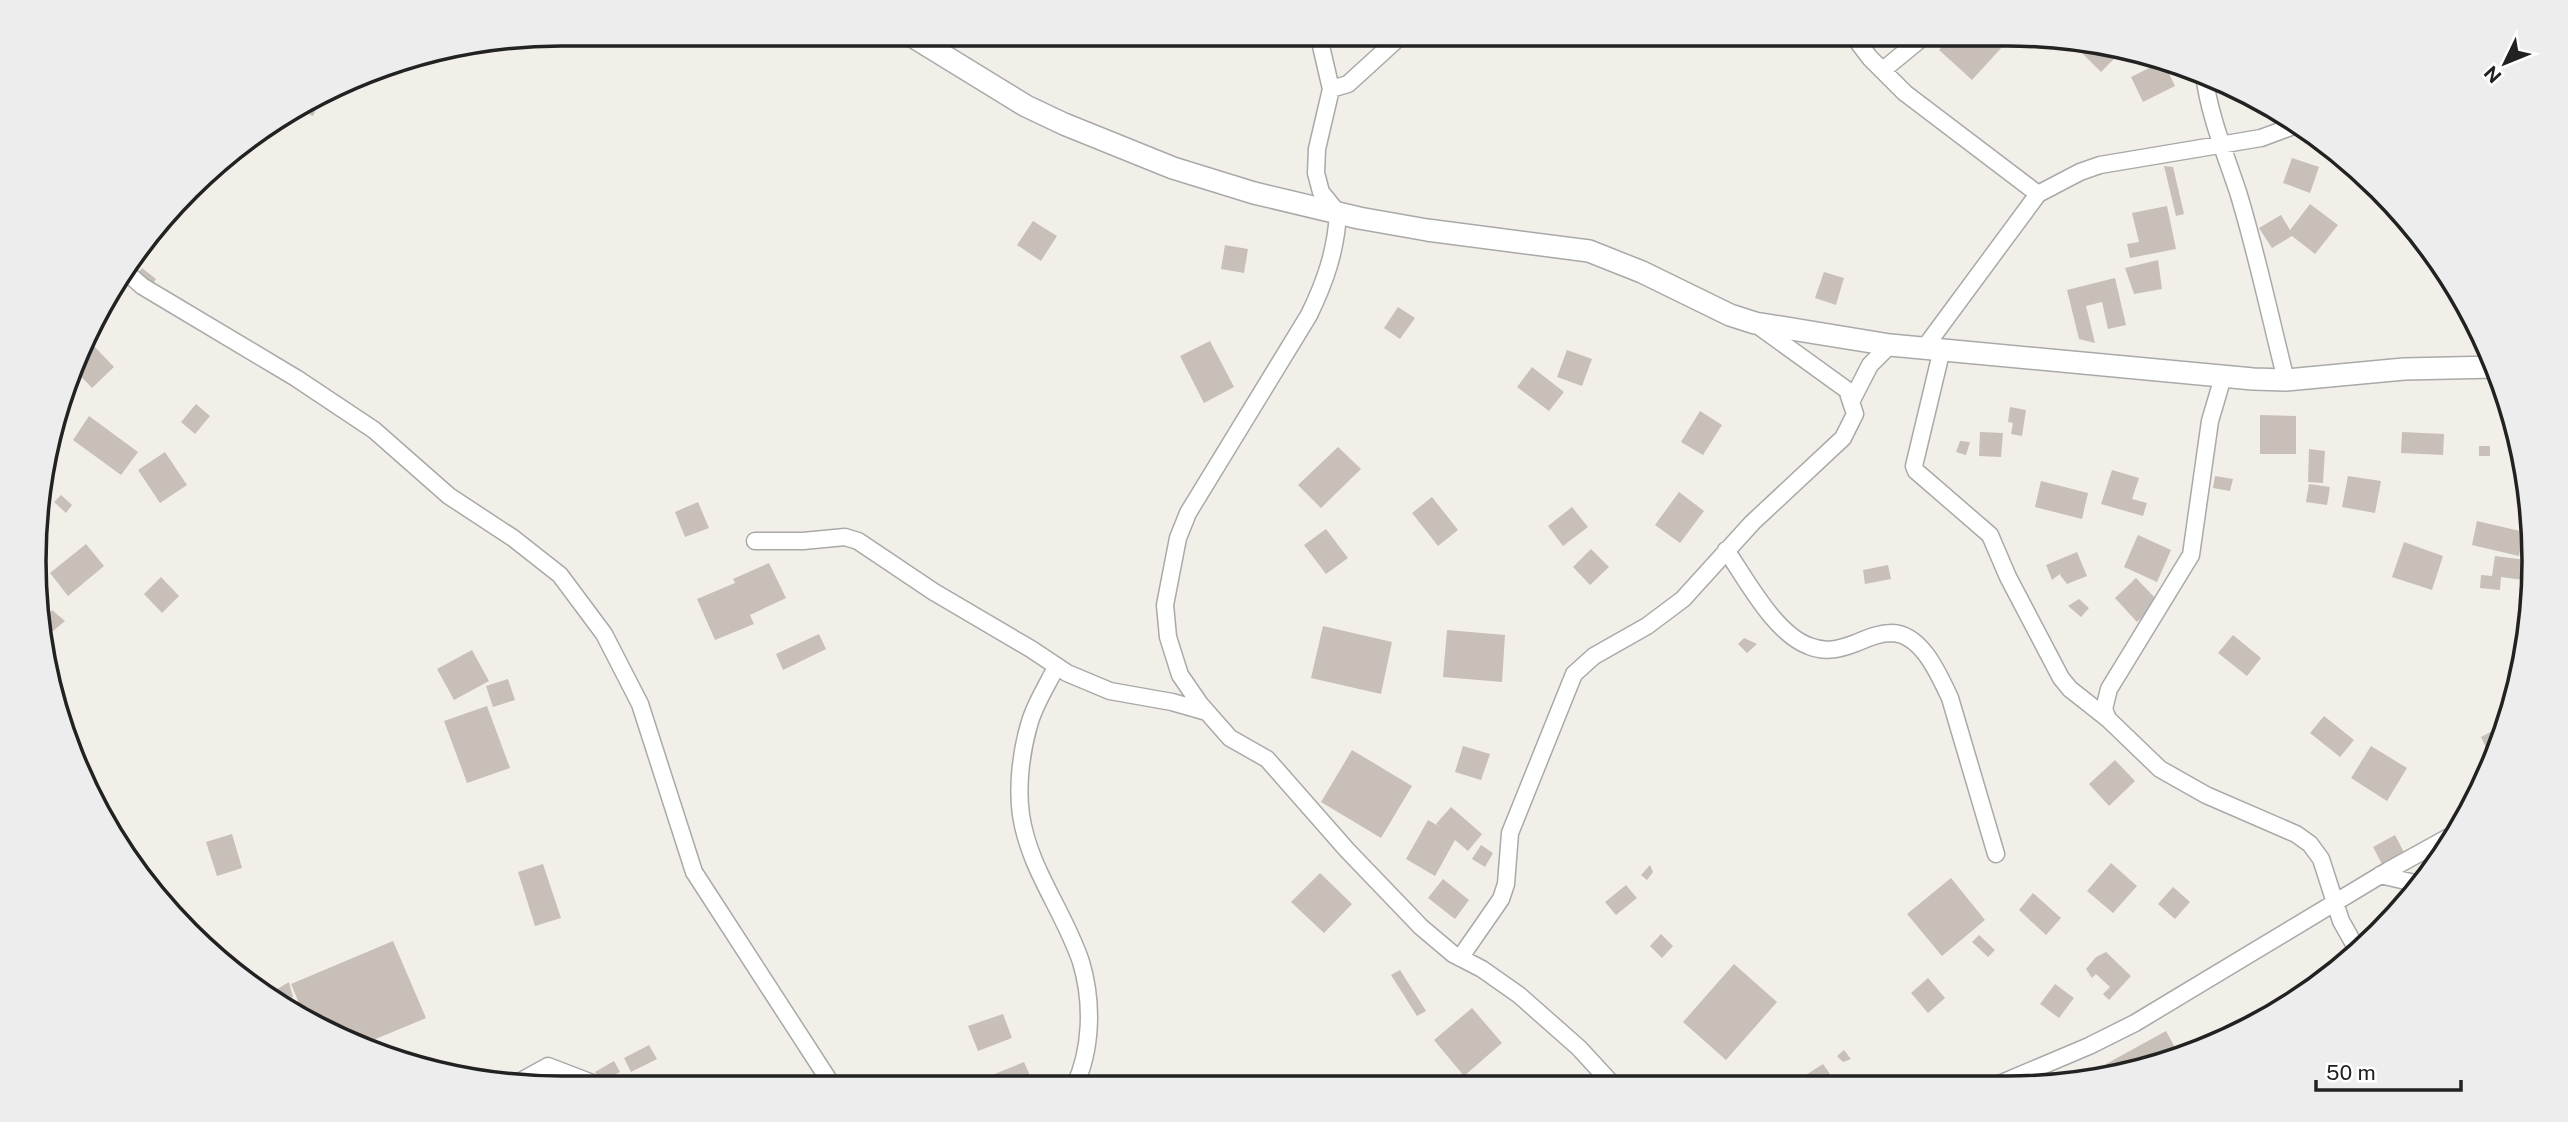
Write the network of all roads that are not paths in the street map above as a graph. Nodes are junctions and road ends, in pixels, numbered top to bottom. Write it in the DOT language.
graph roads {
  1 [pos="928,46"];
  2 [pos="1321,46"];
  3 [pos="1390,46"];
  4 [pos="1861,46"];
  5 [pos="1912,46"];
  6 [pos="1883,70"];
  7 [pos="2205,86"];
  8 [pos="1331,89"];
  9 [pos="2287,128"];
  10 [pos="2220,145"];
  11 [pos="2038,194"];
  12 [pos="1338,213"];
  13 [pos="131,276"];
  14 [pos="1755,323"];
  15 [pos="1890,345"];
  16 [pos="1933,348"];
  17 [pos="2484,367"];
  18 [pos="2223,377"];
  19 [pos="2286,380"];
  20 [pos="1852,400"];
  21 [pos="755,541"];
  22 [pos="1726,550"];
  23 [pos="1056,667"];
  24 [pos="1206,712"];
  25 [pos="2108,719"];
  26 [pos="2439,841"];
  27 [pos="1996,854"];
  28 [pos="2380,875"];
  29 [pos="2410,882"];
  30 [pos="2335,903"];
  31 [pos="2354,943"];
  32 [pos="1460,958"];
  33 [pos="531,1075"];
  34 [pos="574,1076"];
  35 [pos="826,1076"];
  36 [pos="1080,1076"];
  37 [pos="1605,1076"];
  38 [pos="2019,1076"];
  1 -- 12 [label="street"];
  2 -- 8 [label="street"];
  3 -- 8 [label="street"];
  4 -- 6 [label="street"];
  5 -- 6 [label="street"];
  6 -- 11 [label="street"];
  7 -- 10 [label="street"];
  8 -- 12 [label="street"];
  9 -- 10 [label="street"];
  10 -- 11 [label="street"];
  10 -- 19 [label="street"];
  11 -- 16 [label="street"];
  12 -- 14 [label="street"];
  12 -- 24 [label="street"];
  13 -- 35 [label="street"];
  14 -- 15 [label="street"];
  14 -- 20 [label="street"];
  15 -- 16 [label="street"];
  15 -- 20 [label="street"];
  16 -- 18 [label="street"];
  16 -- 25 [label="street"];
  17 -- 19 [label="street"];
  18 -- 19 [label="street"];
  18 -- 25 [label="street"];
  20 -- 22 [label="street"];
  21 -- 23 [label="street"];
  22 -- 27 [label="street"];
  22 -- 32 [label="street"];
  23 -- 24 [label="street"];
  23 -- 36 [label="street"];
  24 -- 32 [label="street"];
  25 -- 30 [label="street"];
  26 -- 28 [label="street"];
  28 -- 29 [label="street"];
  28 -- 30 [label="street"];
  30 -- 31 [label="street"];
  30 -- 38 [label="street"];
  32 -- 37 [label="street"];
  33 -- 34 [label="street"];
}
